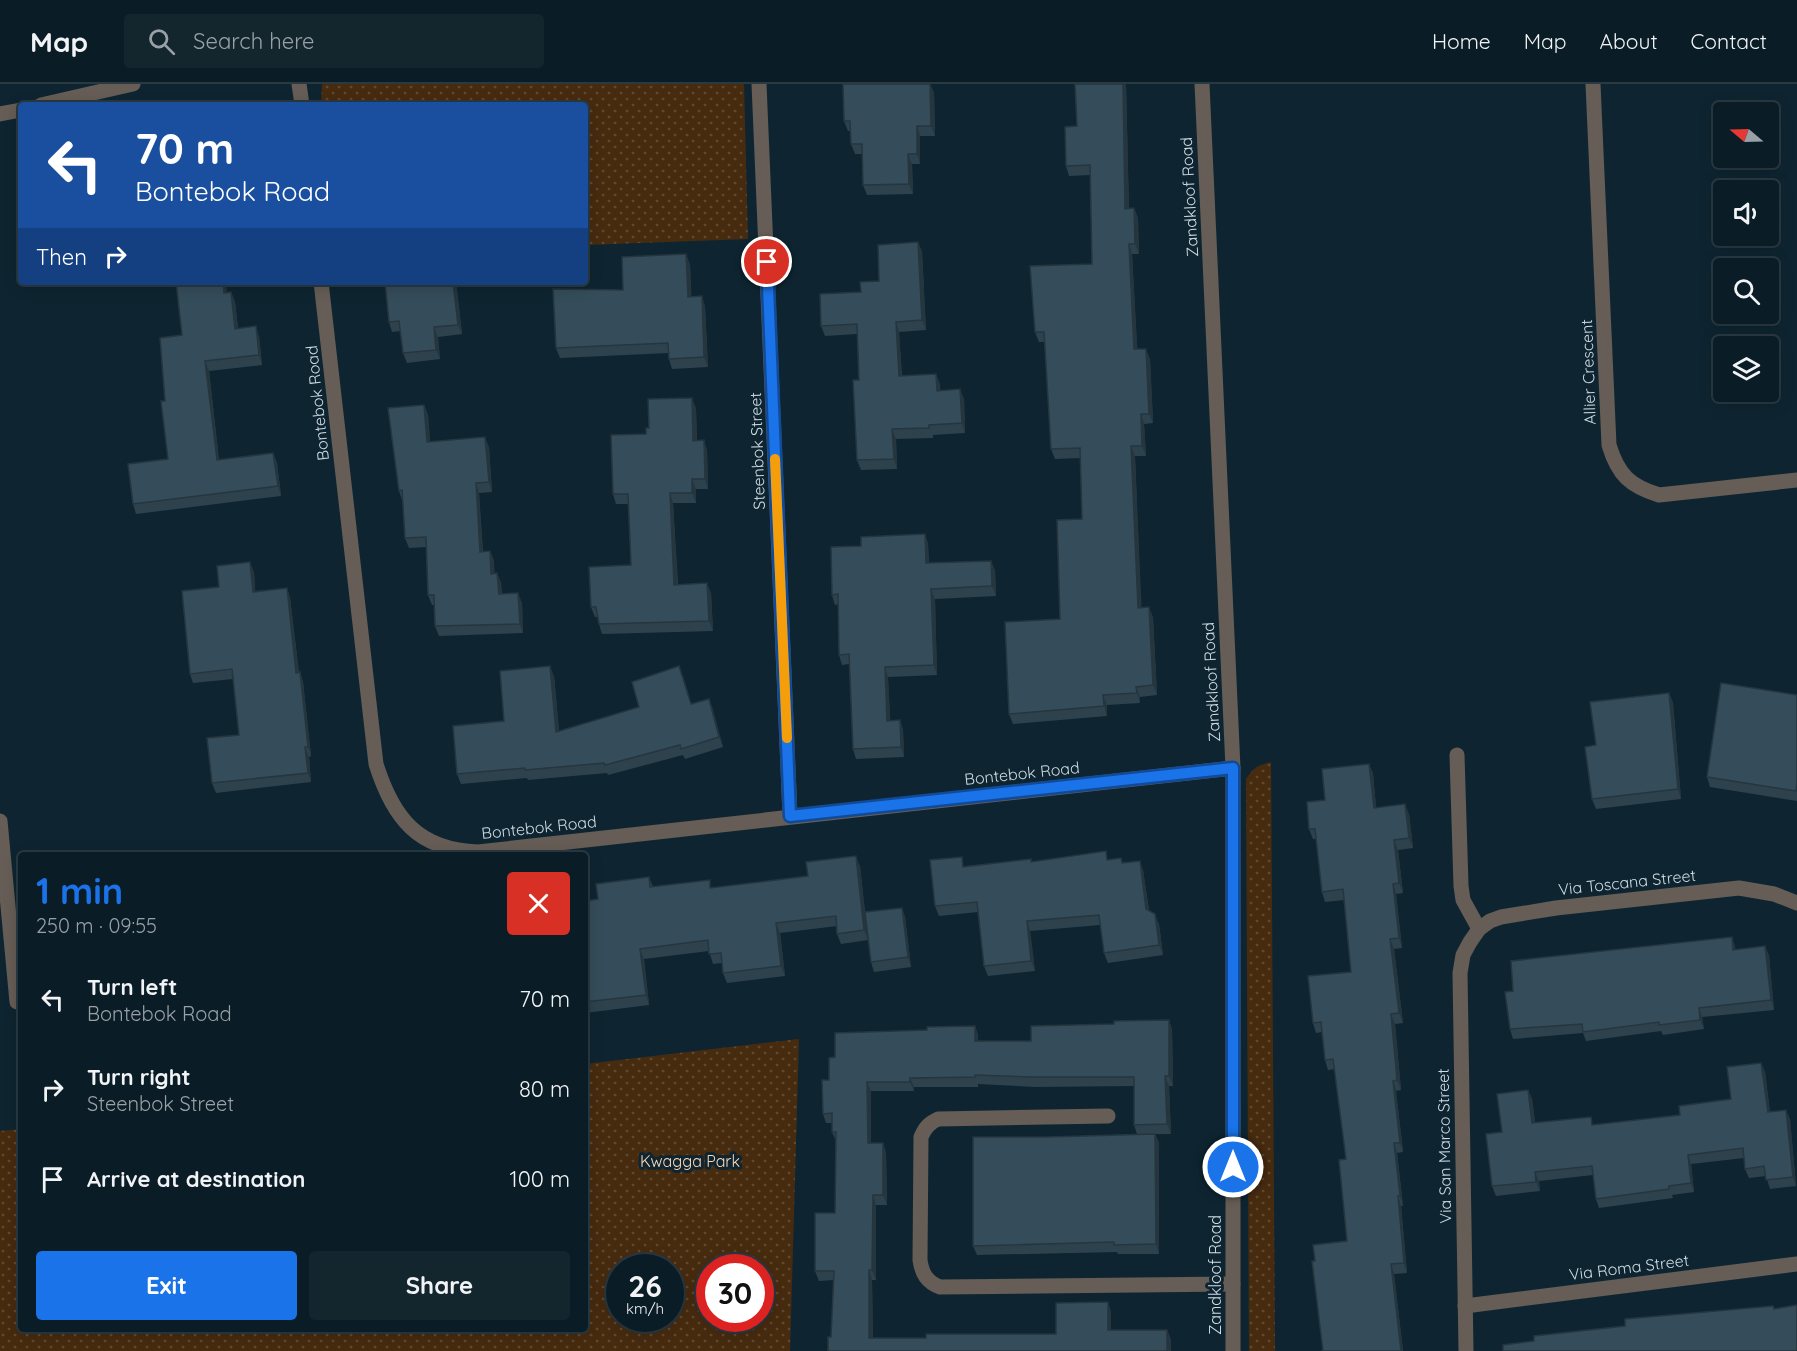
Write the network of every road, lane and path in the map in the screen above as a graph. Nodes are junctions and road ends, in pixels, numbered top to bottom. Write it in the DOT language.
graph roads {
  1 [pos="133,84"];
  2 [pos="299,84"];
  3 [pos="759,84"];
  4 [pos="1202,84"];
  5 [pos="1593,84"];
  6 [pos="54,102"];
  7 [pos="302,102"];
  8 [pos="18,111"];
  9 [pos="0,114"];
  10 [pos="321,285"];
  11 [pos="1797,480"];
  12 [pos="1457,755"];
  13 [pos="1233,768"];
  14 [pos="790,816"];
  15 [pos="0,821"];
  16 [pos="478,852"];
  17 [pos="478,852"];
  18 [pos="1797,903"];
  19 [pos="1474,936"];
  20 [pos="17,1002"];
  21 [pos="1108,1116"];
  22 [pos="1797,1264"];
  23 [pos="1233,1284"];
  24 [pos="1465,1306"];
  25 [pos="1233,1351"];
  26 [pos="1466,1351"];
  1 -- 6 [label="street"];
  2 -- 7 [label="street"];
  3 -- 14 [label="street, Steenbok Street"];
  4 -- 13 [label="street, Zandkloof Road"];
  5 -- 11 [label="street, Allier Crescent"];
  8 -- 9 [label="street"];
  10 -- 16 [label="street, Bontebok Road"];
  12 -- 19 [label="street"];
  13 -- 14 [label="street, Bontebok Road"];
  13 -- 23 [label="street, Zandkloof Road"];
  14 -- 17 [label="street, Bontebok Road"];
  15 -- 20 [label="street"];
  18 -- 19 [label="street, Via Toscana Street"];
  19 -- 24 [label="street, Via San Marco Street"];
  21 -- 23 [label="street"];
  22 -- 24 [label="street, Via Roma Street"];
  23 -- 25 [label="street, Zandkloof Road"];
  24 -- 26 [label="street, Via San Marco Street"];
}
